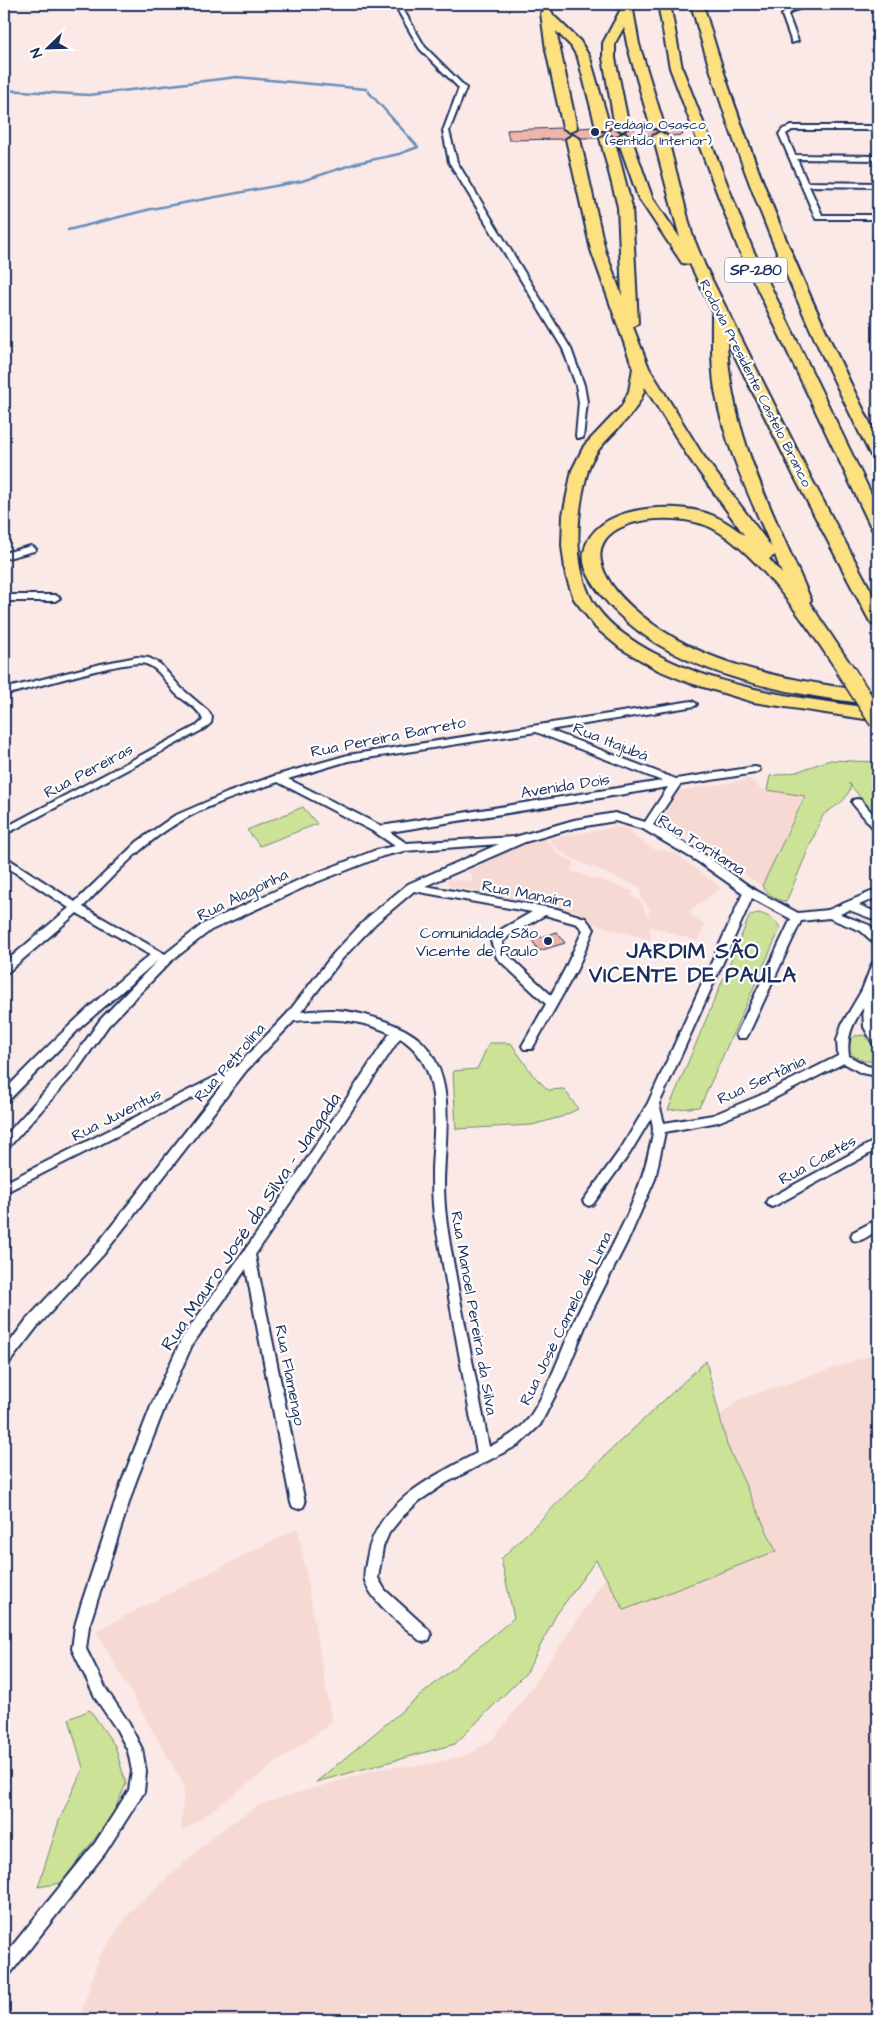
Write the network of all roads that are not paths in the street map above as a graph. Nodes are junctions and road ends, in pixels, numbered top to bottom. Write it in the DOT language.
graph roads {
  1 [pos="397,4"];
  2 [pos="664,4"];
  3 [pos="697,4"];
  4 [pos="812,4"];
  5 [pos="626,6"];
  6 [pos="547,10"];
  7 [pos="793,42"];
  8 [pos="878,128"];
  9 [pos="792,158"];
  10 [pos="878,158"];
  11 [pos="804,184"];
  12 [pos="878,185"];
  13 [pos="878,218"];
  14 [pos="718,308"];
  15 [pos="633,345"];
  16 [pos="641,368"];
  17 [pos="580,436"];
  18 [pos="878,454"];
  19 [pos="878,525"];
  20 [pos="31,549"];
  21 [pos="4,556"];
  22 [pos="4,598"];
  23 [pos="55,598"];
  24 [pos="808,614"];
  25 [pos="878,620"];
  26 [pos="4,692"];
  27 [pos="878,699"];
  28 [pos="692,704"];
  29 [pos="878,715"];
  30 [pos="878,721"];
  31 [pos="534,727"];
  32 [pos="755,770"];
  33 [pos="278,778"];
  34 [pos="676,783"];
  35 [pos="857,802"];
  36 [pos="647,826"];
  37 [pos="878,826"];
  38 [pos="380,830"];
  39 [pos="4,832"];
  40 [pos="521,839"];
  41 [pos="404,847"];
  42 [pos="4,860"];
  43 [pos="412,888"];
  44 [pos="749,892"];
  45 [pos="878,893"];
  46 [pos="850,906"];
  47 [pos="76,908"];
  48 [pos="543,911"];
  49 [pos="830,914"];
  50 [pos="797,917"];
  51 [pos="878,917"];
  52 [pos="878,940"];
  53 [pos="162,957"];
  54 [pos="878,964"];
  55 [pos="4,969"];
  56 [pos="872,985"];
  57 [pos="552,1003"];
  58 [pos="85,1015"];
  59 [pos="290,1016"];
  60 [pos="104,1023"];
  61 [pos="398,1031"];
  62 [pos="742,1035"];
  63 [pos="878,1042"];
  64 [pos="528,1046"];
  65 [pos="844,1058"];
  66 [pos="242,1068"];
  67 [pos="878,1072"];
  68 [pos="4,1098"];
  69 [pos="653,1104"];
  70 [pos="660,1128"];
  71 [pos="878,1144"];
  72 [pos="4,1145"];
  73 [pos="4,1188"];
  74 [pos="589,1201"];
  75 [pos="772,1202"];
  76 [pos="878,1224"];
  77 [pos="857,1236"];
  78 [pos="249,1255"];
  79 [pos="4,1359"];
  80 [pos="484,1456"];
  81 [pos="298,1503"];
  82 [pos="424,1635"];
  83 [pos="4,1968"];
  1 -- 17 [label="street"];
  2 -- 19 [label="highway, SP-280"];
  3 -- 18 [label="highway"];
  4 -- 7 [label="street"];
  5 -- 14 [label="highway, Rodovia Presidente Castelo Branco / SP-280"];
  5 -- 14 [label="highway"];
  6 -- 15 [label="highway"];
  6 -- 15 [label="highway"];
  8 -- 9 [label="street"];
  9 -- 10 [label="street"];
  9 -- 11 [label="street"];
  11 -- 12 [label="street"];
  11 -- 13 [label="street"];
  14 -- 24 [label="highway"];
  14 -- 25 [label="highway, Rodovia Presidente Castelo Branco / SP-280"];
  15 -- 16 [label="highway"];
  16 -- 24 [label="highway"];
  16 -- 29 [label="highway"];
  20 -- 21 [label="street"];
  22 -- 23 [label="street"];
  24 -- 27 [label="highway"];
  24 -- 30 [label="highway, bridge"];
  26 -- 39 [label="street, Rua Pereiras"];
  28 -- 31 [label="street, Rua Pereira Barreto"];
  31 -- 33 [label="street, Rua Pereira Barreto"];
  31 -- 34 [label="street, Rua Itajubá"];
  32 -- 34 [label="street, Avenida Dois"];
  33 -- 38 [label="street"];
  33 -- 47 [label="street, Rua Pereira Barreto"];
  34 -- 36 [label="street"];
  34 -- 38 [label="street, Avenida Dois"];
  35 -- 37 [label="street"];
  36 -- 40 [label="street, Rua Toritama"];
  36 -- 44 [label="street, Rua Toritama"];
  38 -- 41 [label="street"];
  40 -- 41 [label="street, Rua Alagoinha"];
  40 -- 43 [label="street, Rua Petrolina"];
  41 -- 53 [label="street, Rua Alagoinha"];
  42 -- 47 [label="street"];
  43 -- 48 [label="street, Rua Manaíra"];
  43 -- 59 [label="street, Rua Petrolina"];
  44 -- 50 [label="street, Rua Toritama"];
  44 -- 69 [label="street"];
  45 -- 46 [label="street"];
  46 -- 49 [label="street"];
  46 -- 51 [label="street"];
  47 -- 53 [label="street"];
  47 -- 55 [label="street, Rua Pereira Barreto"];
  48 -- 57 [label="street, Rua Manaíra"];
  48 -- 57 [label="street"];
  49 -- 50 [label="street"];
  49 -- 52 [label="street"];
  50 -- 62 [label="street"];
  53 -- 58 [label="street"];
  53 -- 60 [label="street, Rua Alagoinha"];
  54 -- 56 [label="street"];
  56 -- 63 [label="street"];
  56 -- 65 [label="street"];
  57 -- 64 [label="street, Rua Manaíra"];
  58 -- 60 [label="street"];
  58 -- 68 [label="street"];
  59 -- 61 [label="street, Rua Manoel Pereira da Silva"];
  59 -- 66 [label="street, Rua Petrolina"];
  60 -- 72 [label="street, Rua Alagoinha"];
  61 -- 78 [label="street, Rua Mauro José da Silva - Jangada"];
  61 -- 80 [label="street, Rua Manoel Pereira da Silva"];
  65 -- 67 [label="street"];
  65 -- 70 [label="street, Rua Sertânia"];
  66 -- 73 [label="street, Rua Juventus"];
  66 -- 79 [label="street, Rua Petrolina"];
  69 -- 70 [label="street"];
  69 -- 74 [label="street"];
  70 -- 80 [label="street, Rua José Camelo de Lima"];
  71 -- 75 [label="street, Rua Caetés"];
  76 -- 77 [label="street"];
  78 -- 81 [label="street, Rua Flamengo"];
  78 -- 83 [label="street, Rua Mauro José da Silva - Jangada"];
  80 -- 82 [label="street, Rua José Camelo de Lima"];
}
